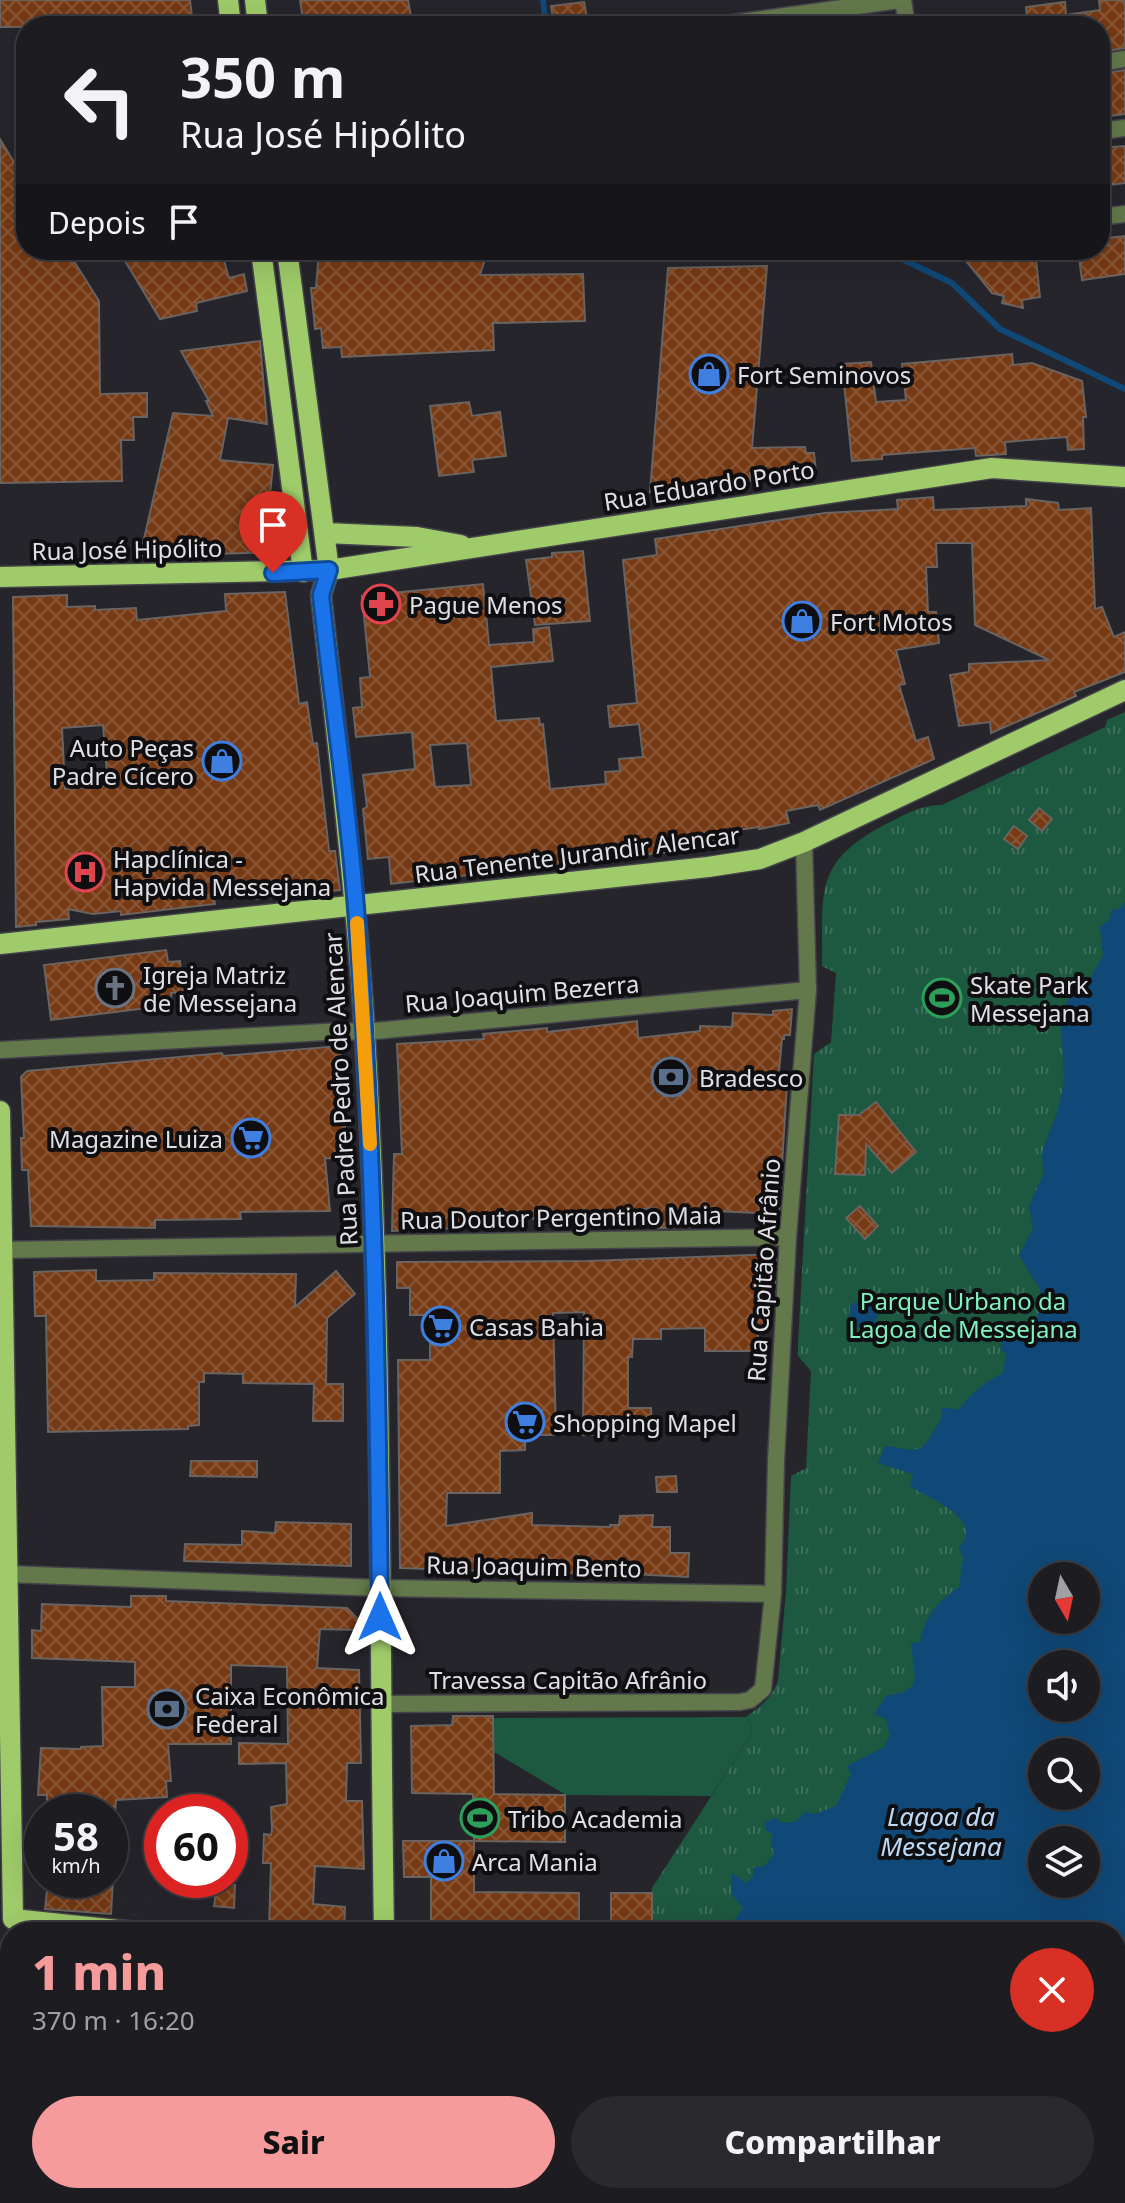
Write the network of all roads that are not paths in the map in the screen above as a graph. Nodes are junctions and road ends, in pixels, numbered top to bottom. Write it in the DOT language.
graph roads {
  1 [pos="902,0"];
  2 [pos="786,16"];
  3 [pos="262,260"];
  4 [pos="288,260"];
  5 [pos="305,392"];
  6 [pos="279,394"];
  7 [pos="1125,477"];
  8 [pos="325,533"];
  9 [pos="477,547"];
  10 [pos="329,570"];
  11 [pos="303,572"];
  12 [pos="0,577"];
  13 [pos="1125,690"];
  14 [pos="804,842"];
  15 [pos="356,905"];
  16 [pos="0,944"];
  17 [pos="808,990"];
  18 [pos="364,1032"];
  19 [pos="0,1050"];
  20 [pos="0,1111"];
  21 [pos="788,1237"];
  22 [pos="374,1243"];
  23 [pos="1,1250"];
  24 [pos="8,1574"];
  25 [pos="380,1588"];
  26 [pos="773,1594"];
  27 [pos="754,1697"];
  28 [pos="380,1704"];
  29 [pos="6,1918"];
  30 [pos="43,1922"];
  31 [pos="384,1922"];
  1 -- 2 [label="street"];
  3 -- 6 [label="main road"];
  4 -- 5 [label="main road, Rua Padre Pedro de Alencar"];
  5 -- 6 [label="main road"];
  5 -- 8 [label="main road, Rua Padre Pedro de Alencar"];
  6 -- 11 [label="main road"];
  7 -- 9 [label="main road, Rua Eduardo Porto"];
  8 -- 9 [label="main road"];
  8 -- 10 [label="main road, Rua Padre Pedro de Alencar"];
  9 -- 10 [label="main road, Rua Eduardo Porto"];
  10 -- 11 [label="main road, Rua Eduardo Porto"];
  10 -- 15 [label="main road, Rua Padre Pedro de Alencar"];
  11 -- 12 [label="main road, Rua José Hipólito"];
  13 -- 14 [label="main road, Rua Tenente Jurandir Alencar"];
  14 -- 15 [label="main road, Rua Tenente Jurandir Alencar"];
  14 -- 17 [label="street, Rua Capitão Afrânio"];
  15 -- 16 [label="main road, Rua Tenente Jurandir Alencar"];
  15 -- 18 [label="main road, Rua Padre Pedro de Alencar"];
  17 -- 18 [label="street, Rua Joaquim Bezerra"];
  17 -- 21 [label="street, Rua Capitão Afrânio"];
  18 -- 19 [label="street, Rua Joaquim Bezerra"];
  18 -- 22 [label="main road, Rua Padre Pedro de Alencar"];
  20 -- 23 [label="main road"];
  21 -- 22 [label="street, Rua Doutor Pergentino Maia"];
  21 -- 26 [label="street, Rua Capitão Afrânio"];
  22 -- 23 [label="street, Rua Doutor Pergentino Maia"];
  22 -- 25 [label="main road, Rua Padre Pedro de Alencar"];
  23 -- 24 [label="main road"];
  24 -- 25 [label="street, Rua Joaquim Bento"];
  24 -- 29 [label="main road"];
  25 -- 26 [label="street, Rua Joaquim Bento"];
  25 -- 28 [label="main road, Rua Padre Pedro de Alencar"];
  26 -- 27 [label="street, Rua Capitão Afrânio"];
  27 -- 28 [label="street, Travessa Capitão Afrânio"];
  28 -- 31 [label="main road, Rua Padre Pedro de Alencar"];
  29 -- 30 [label="main road"];
}
